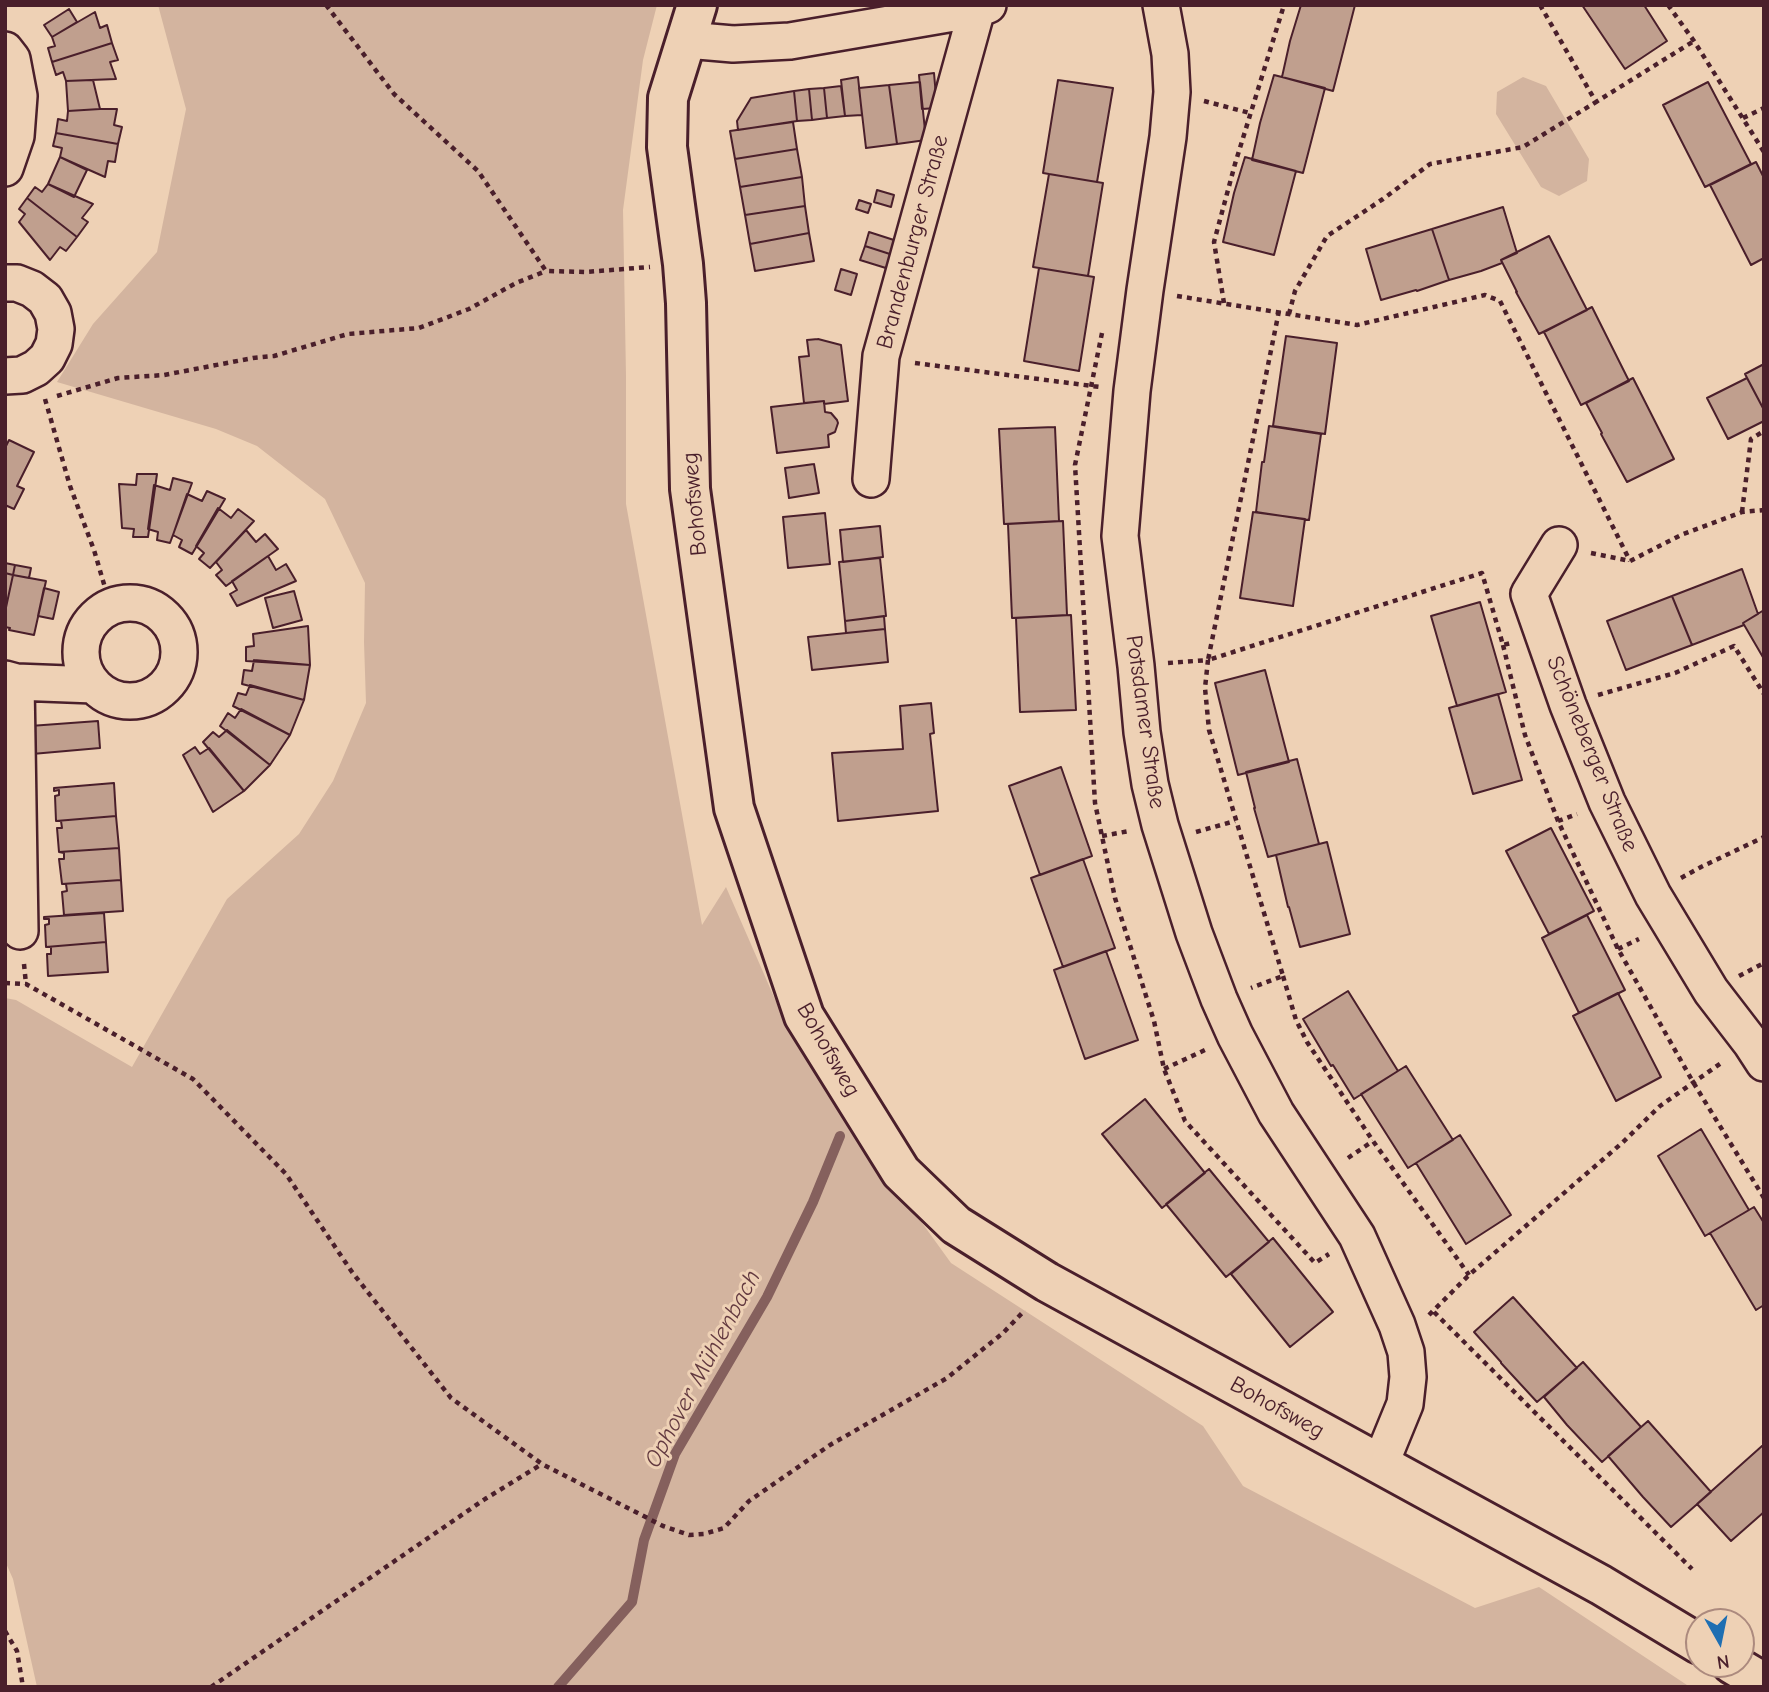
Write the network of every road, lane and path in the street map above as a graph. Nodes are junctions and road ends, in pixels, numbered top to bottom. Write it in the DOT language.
graph roads {
  1 [pos="326,5"];
  2 [pos="1161,5"];
  3 [pos="1284,5"];
  4 [pos="1540,5"];
  5 [pos="1668,5"];
  6 [pos="982,7"];
  7 [pos="692,22"];
  8 [pos="1694,41"];
  9 [pos="5,50"];
  10 [pos="1172,92"];
  11 [pos="1596,102"];
  12 [pos="1764,108"];
  13 [pos="1250,113"];
  14 [pos="1743,118"];
  15 [pos="1764,152"];
  16 [pos="5,168"];
  17 [pos="683,264"];
  18 [pos="547,271"];
  19 [pos="5,283"];
  20 [pos="1185,297"];
  21 [pos="1224,303"];
  22 [pos="1279,311"];
  23 [pos="1289,314"];
  24 [pos="881,356"];
  25 [pos="29,381"];
  26 [pos="1132,391"];
  27 [pos="1764,431"];
  28 [pos="871,479"];
  29 [pos="1764,510"];
  30 [pos="1742,512"];
  31 [pos="1559,545"];
  32 [pos="1630,561"];
  33 [pos="116,605"];
  34 [pos="1544,634"];
  35 [pos="1503,646"];
  36 [pos="1208,660"];
  37 [pos="11,680"];
  38 [pos="94,685"];
  39 [pos="1764,694"];
  40 [pos="1568,705"];
  41 [pos="1764,837"];
  42 [pos="1653,895"];
  43 [pos="20,931"];
  44 [pos="1283,976"];
  45 [pos="5,983"];
  46 [pos="1219,999"];
  47 [pos="1235,1035"];
  48 [pos="1757,1053"];
  49 [pos="1164,1069"];
  50 [pos="1693,1082"];
  51 [pos="1764,1198"];
  52 [pos="1469,1275"];
  53 [pos="1047,1282"];
  54 [pos="1433,1312"];
  55 [pos="1397,1325"];
  56 [pos="542,1464"];
  57 [pos="1380,1465"];
  58 [pos="1692,1569"];
  59 [pos="5,1631"];
  60 [pos="1685,1636"];
  61 [pos="23,1687"];
  62 [pos="211,1687"];
  1 -- 18 [label="path"];
  2 -- 10 [label="street, Potsdamer Straße"];
  3 -- 13 [label="path"];
  4 -- 11 [label="path"];
  5 -- 8 [label="path"];
  6 -- 7 [label="street, Brandenburger Straße"];
  6 -- 24 [label="street, Brandenburger Straße"];
  7 -- 17 [label="street, Bohofsweg"];
  8 -- 11 [label="path"];
  8 -- 14 [label="path"];
  9 -- 16 [label="street"];
  10 -- 13 [label="path"];
  10 -- 26 [label="street, Potsdamer Straße"];
  11 -- 23 [label="path"];
  12 -- 14 [label="path"];
  13 -- 21 [label="path"];
  14 -- 15 [label="path"];
  17 -- 18 [label="path"];
  17 -- 53 [label="street, Bohofsweg"];
  18 -- 25 [label="path"];
  19 -- 25 [label="street"];
  20 -- 21 [label="path"];
  21 -- 22 [label="path"];
  22 -- 23 [label="path"];
  22 -- 36 [label="path"];
  23 -- 32 [label="path"];
  24 -- 26 [label="path"];
  24 -- 28 [label="street, Brandenburger Straße"];
  25 -- 33 [label="path"];
  26 -- 46 [label="street, Potsdamer Straße"];
  27 -- 30 [label="path"];
  29 -- 30 [label="path"];
  30 -- 32 [label="path"];
  31 -- 32 [label="path"];
  31 -- 34 [label="street, Schöneberger Straße"];
  33 -- 38 [label="street"];
  33 -- 38 [label="street"];
  34 -- 35 [label="path"];
  34 -- 40 [label="street, Schöneberger Straße"];
  35 -- 36 [label="path"];
  35 -- 50 [label="path"];
  36 -- 44 [label="path"];
  37 -- 38 [label="street"];
  37 -- 43 [label="street"];
  39 -- 40 [label="path"];
  40 -- 42 [label="street, Schöneberger Straße"];
  41 -- 42 [label="path"];
  42 -- 48 [label="street, Schöneberger Straße"];
  44 -- 46 [label="path"];
  44 -- 52 [label="path"];
  45 -- 56 [label="path"];
  46 -- 47 [label="street, Potsdamer Straße"];
  47 -- 49 [label="path"];
  47 -- 55 [label="street, Potsdamer Straße"];
  48 -- 50 [label="path"];
  50 -- 51 [label="path"];
  50 -- 52 [label="path"];
  52 -- 54 [label="path"];
  53 -- 56 [label="path"];
  53 -- 57 [label="street, Bohofsweg"];
  54 -- 55 [label="path"];
  54 -- 58 [label="path"];
  55 -- 57 [label="street, Potsdamer Straße"];
  56 -- 62 [label="path"];
  57 -- 60 [label="street, Bohofsweg"];
  59 -- 61 [label="path"];
}
